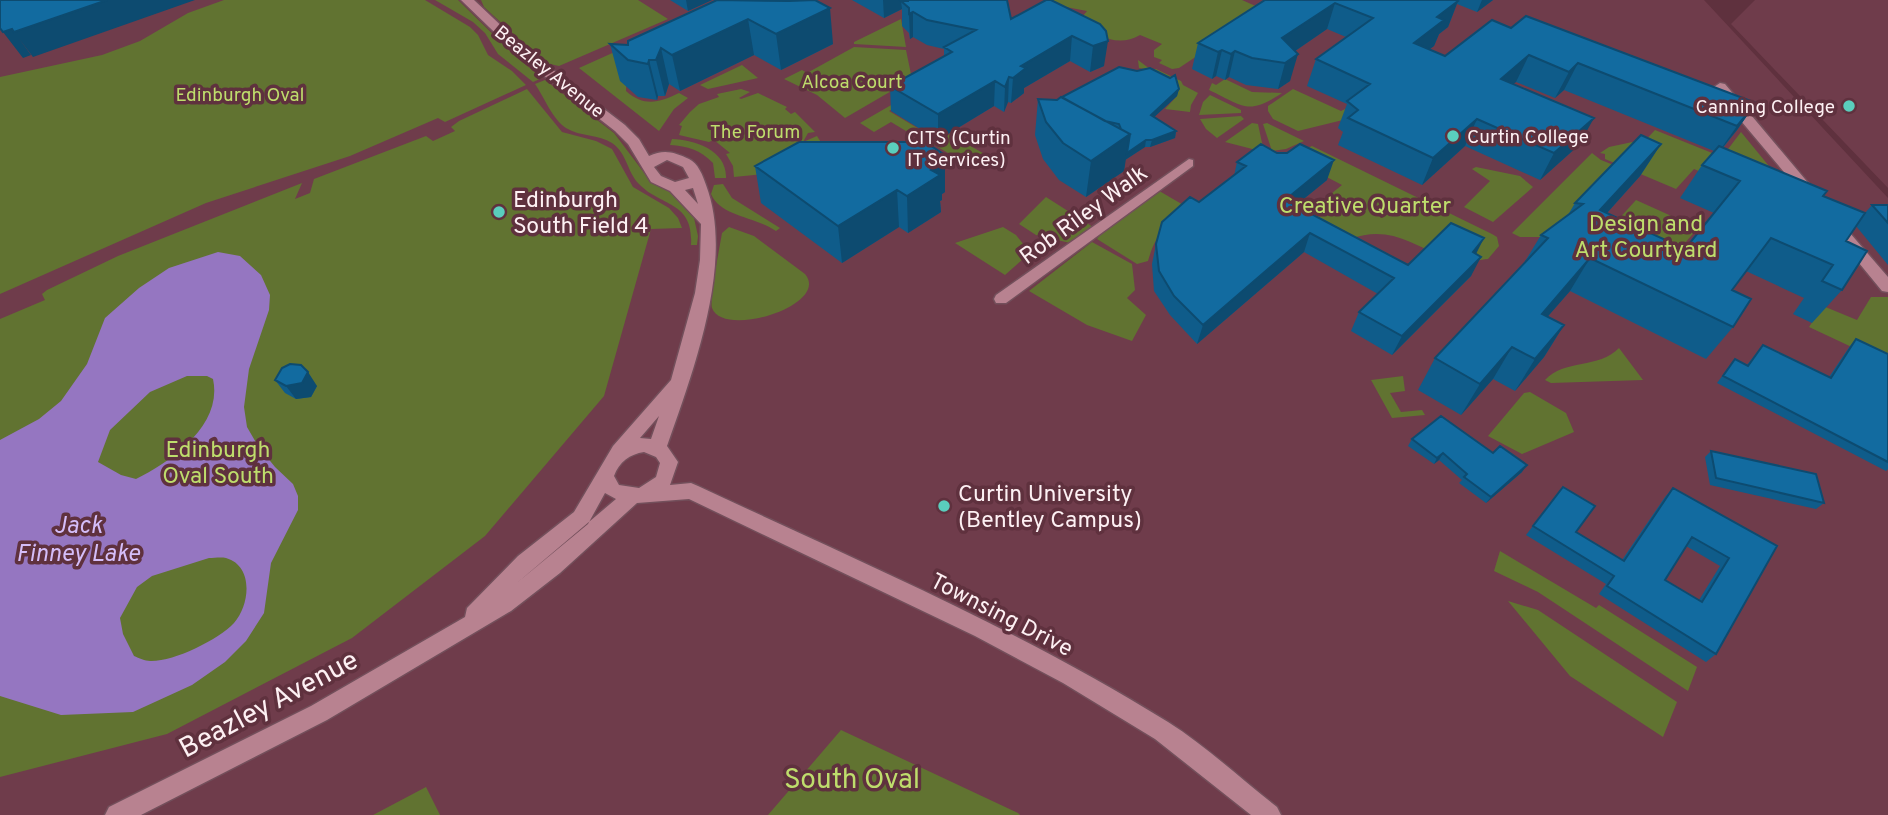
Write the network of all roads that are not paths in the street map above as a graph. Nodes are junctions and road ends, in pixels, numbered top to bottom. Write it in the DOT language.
graph roads {
  1 [pos="467,0"];
  2 [pos="1720,87"];
  3 [pos="634,142"];
  4 [pos="668,155"];
  5 [pos="1189,163"];
  6 [pos="647,166"];
  7 [pos="697,179"];
  8 [pos="675,188"];
  9 [pos="708,223"];
  10 [pos="1888,287"];
  11 [pos="1001,299"];
  12 [pos="683,377"];
  13 [pos="663,455"];
  14 [pos="615,456"];
  15 [pos="605,476"];
  16 [pos="691,491"];
  17 [pos="638,495"];
  18 [pos="446,639"];
  19 [pos="117,815"];
  20 [pos="1269,815"];
  1 -- 3 [label="street, Beazley Avenue"];
  2 -- 10 [label="street"];
  3 -- 4 [label="street, Beazley Avenue"];
  3 -- 6 [label="street, Beazley Avenue"];
  4 -- 6 [label="street"];
  4 -- 7 [label="street, Beazley Avenue"];
  5 -- 11 [label="street, Rob Riley Walk"];
  6 -- 8 [label="street, Beazley Avenue"];
  7 -- 8 [label="street"];
  7 -- 9 [label="street"];
  8 -- 9 [label="street, Beazley Avenue"];
  9 -- 12 [label="street"];
  12 -- 13 [label="street"];
  12 -- 14 [label="street"];
  13 -- 14 [label="street"];
  13 -- 16 [label="street, Townsing Drive"];
  13 -- 17 [label="street"];
  14 -- 15 [label="street"];
  15 -- 17 [label="street"];
  15 -- 18 [label="street, Beazley Avenue"];
  16 -- 17 [label="street, Townsing Drive"];
  16 -- 20 [label="street, Townsing Drive"];
  17 -- 18 [label="street, Beazley Avenue"];
  18 -- 19 [label="street, Beazley Avenue"];
}
